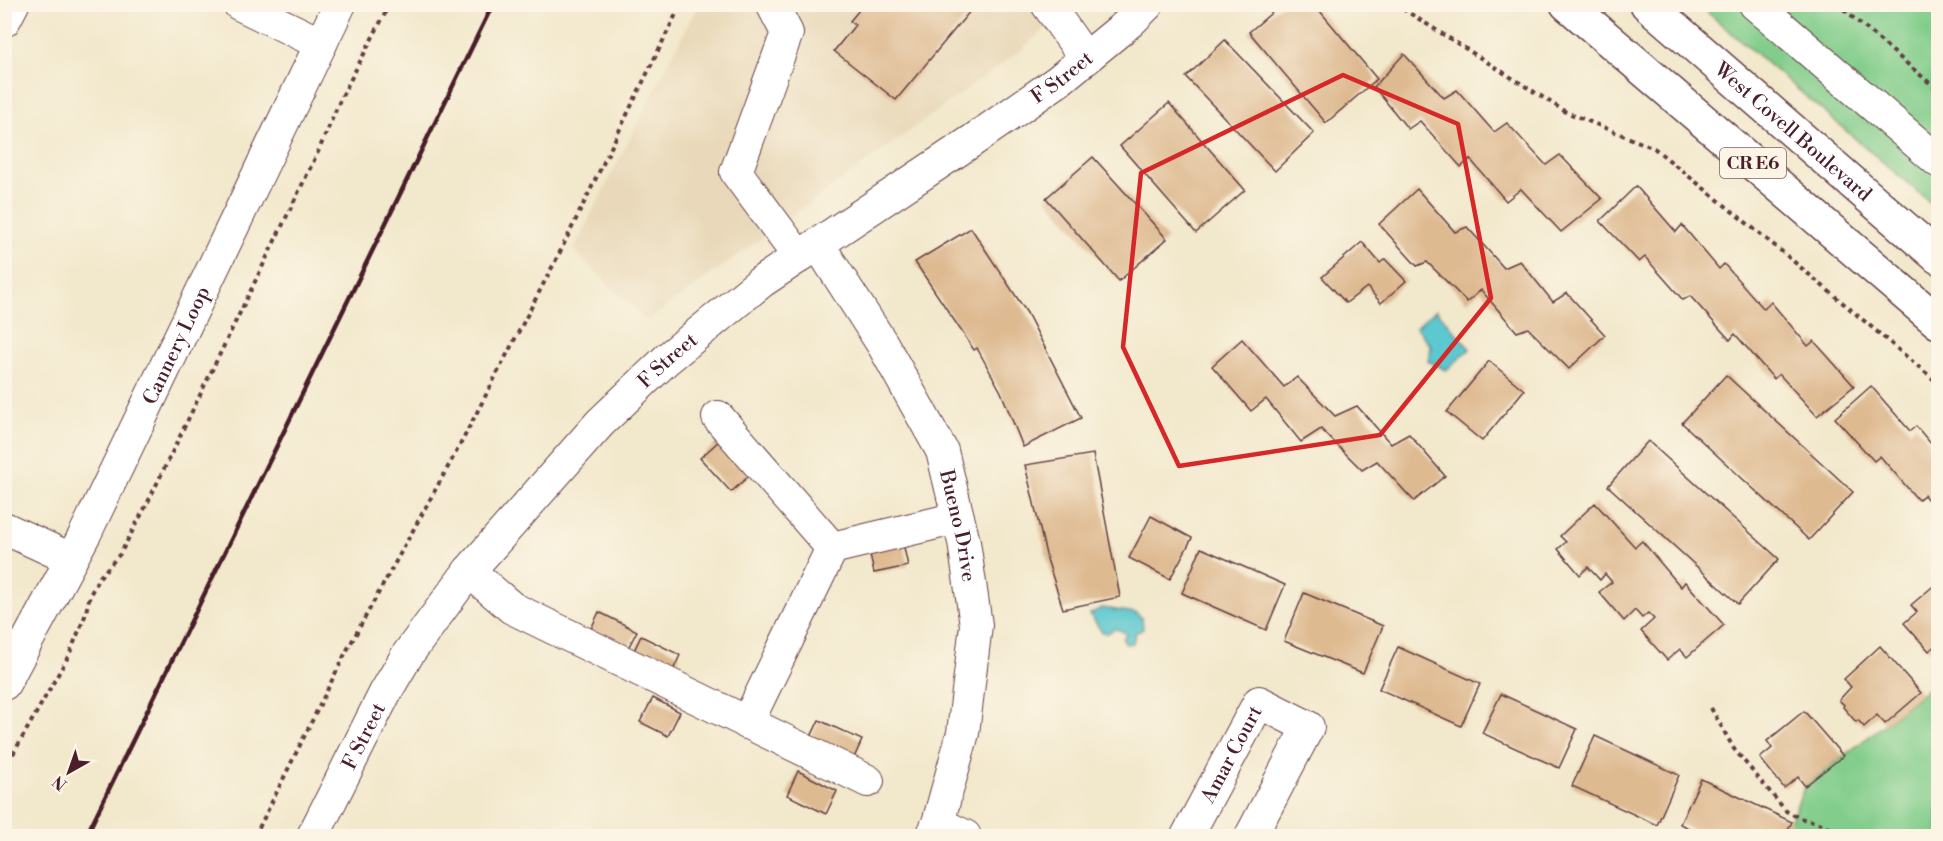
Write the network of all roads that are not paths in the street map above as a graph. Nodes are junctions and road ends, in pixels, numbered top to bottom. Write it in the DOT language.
graph roads {
  1 [pos="13,4"];
  2 [pos="239,4"];
  3 [pos="340,4"];
  4 [pos="772,4"];
  5 [pos="1047,4"];
  6 [pos="1148,4"];
  7 [pos="1567,4"];
  8 [pos="1647,4"];
  9 [pos="1755,4"];
  10 [pos="4,21"];
  11 [pos="321,44"];
  12 [pos="1086,59"];
  13 [pos="1938,161"];
  14 [pos="808,251"];
  15 [pos="1938,257"];
  16 [pos="1938,322"];
  17 [pos="718,417"];
  18 [pos="958,519"];
  19 [pos="4,528"];
  20 [pos="831,548"];
  21 [pos="71,559"];
  22 [pos="469,571"];
  23 [pos="4,684"];
  24 [pos="747,723"];
  25 [pos="868,781"];
  26 [pos="945,832"];
  27 [pos="314,836"];
  28 [pos="1187,837"];
  29 [pos="1251,837"];
  1 -- 10 [label="street"];
  2 -- 11 [label="street"];
  3 -- 11 [label="street, Cannery Loop"];
  4 -- 14 [label="street, Bueno Drive"];
  5 -- 12 [label="street"];
  6 -- 12 [label="street, F Street"];
  7 -- 16 [label="main road, CR E6"];
  8 -- 15 [label="main road, West Covell Boulevard / CR E6"];
  9 -- 13 [label="street"];
  11 -- 21 [label="street, Cannery Loop"];
  12 -- 14 [label="street, F Street"];
  14 -- 18 [label="street, Bueno Drive"];
  14 -- 22 [label="street, F Street"];
  17 -- 20 [label="street"];
  18 -- 20 [label="street"];
  18 -- 26 [label="street, Bueno Drive"];
  19 -- 21 [label="street"];
  20 -- 24 [label="street"];
  21 -- 23 [label="street, Cannery Loop"];
  22 -- 24 [label="street"];
  22 -- 27 [label="street, F Street"];
  24 -- 25 [label="street"];
  28 -- 29 [label="street, Amar Court"];
}
